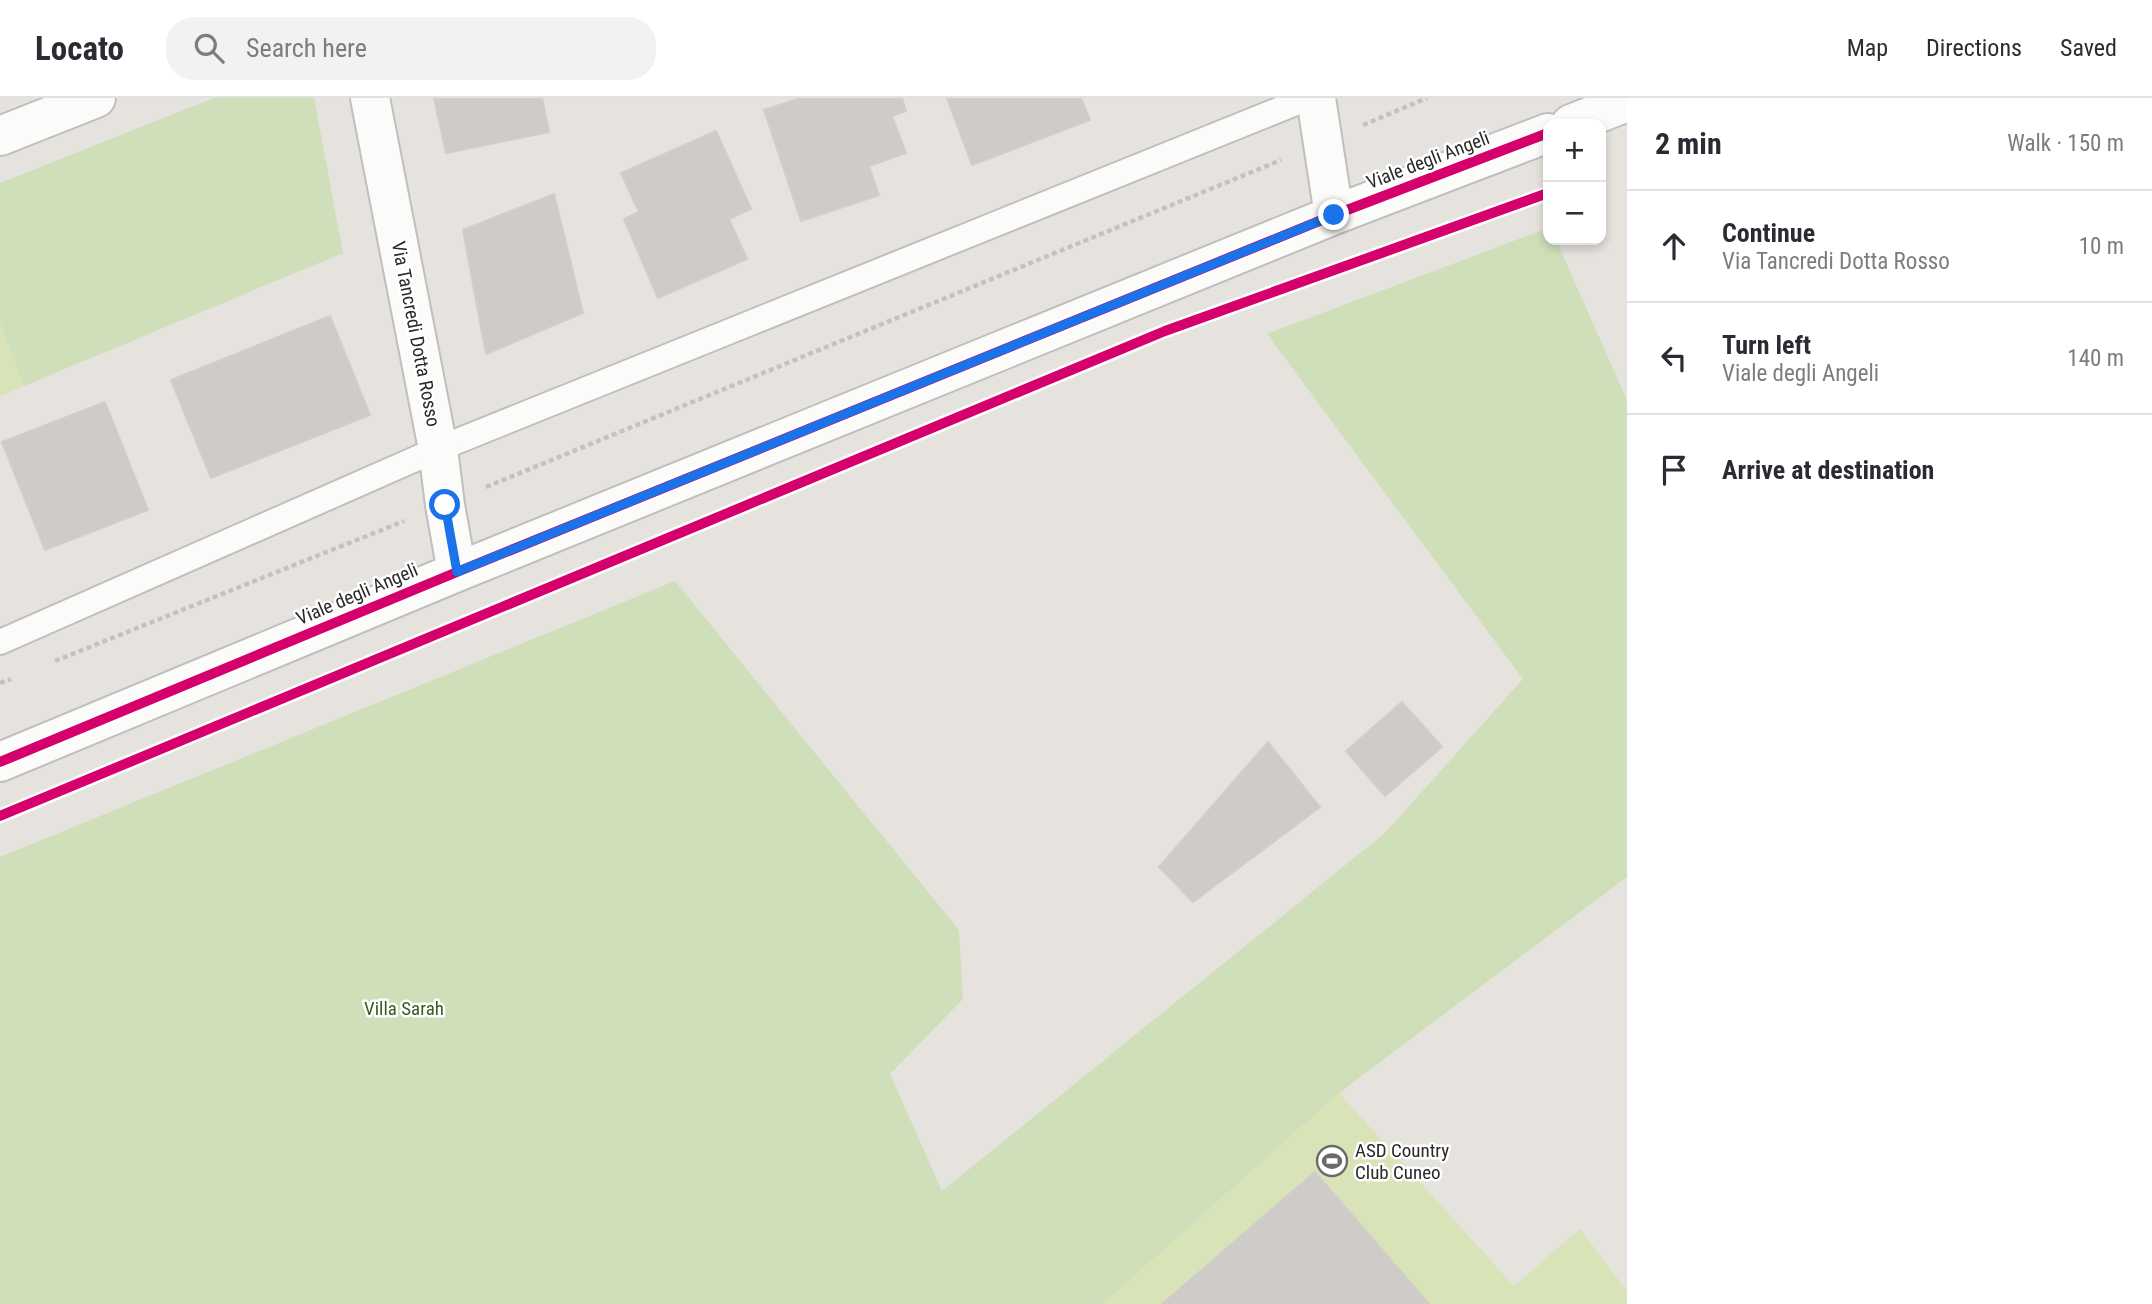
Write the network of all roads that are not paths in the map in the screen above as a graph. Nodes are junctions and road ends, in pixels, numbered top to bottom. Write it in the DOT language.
graph roads {
  1 [pos="96,98"];
  2 [pos="370,98"];
  3 [pos="1307,98"];
  4 [pos="1316,98"];
  5 [pos="1627,102"];
  6 [pos="1584,119"];
  7 [pos="1543,135"];
  8 [pos="0,136"];
  9 [pos="1334,215"];
  10 [pos="438,449"];
  11 [pos="457,572"];
  12 [pos="0,642"];
  13 [pos="0,762"];
  1 -- 8 [label="street"];
  2 -- 10 [label="street, Via Tancredi Dotta Rosso"];
  3 -- 10 [label="lane"];
  4 -- 9 [label="street"];
  5 -- 6 [label="street"];
  7 -- 9 [label="street, Viale degli Angeli"];
  9 -- 11 [label="street, Viale degli Angeli"];
  10 -- 11 [label="street, Via Tancredi Dotta Rosso"];
  10 -- 12 [label="lane"];
  11 -- 13 [label="street, Viale degli Angeli"];
}
